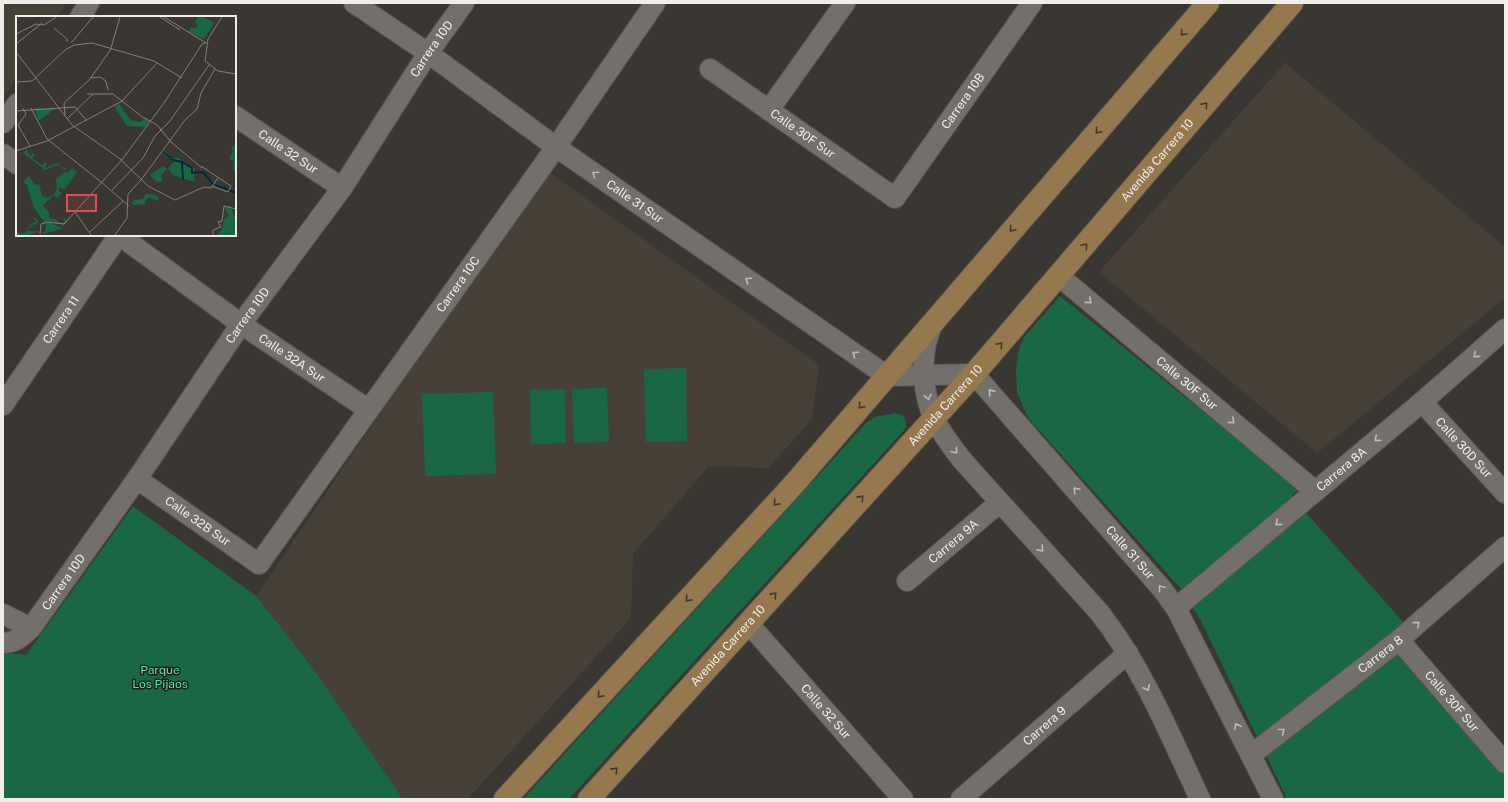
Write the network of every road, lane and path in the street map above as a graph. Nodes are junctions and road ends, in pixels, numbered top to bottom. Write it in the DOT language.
graph roads {
  1 [pos="354,3"];
  2 [pos="464,3"];
  3 [pos="655,3"];
  4 [pos="845,3"];
  5 [pos="1032,3"];
  6 [pos="1208,3"];
  7 [pos="1292,3"];
  8 [pos="428,53"];
  9 [pos="710,69"];
  10 [pos="16,105"];
  11 [pos="769,110"];
  12 [pos="236,117"];
  13 [pos="3,123"];
  14 [pos="556,147"];
  15 [pos="3,154"];
  16 [pos="16,163"];
  17 [pos="342,188"];
  18 [pos="895,198"];
  19 [pos="118,236"];
  20 [pos="120,236"];
  21 [pos="1059,276"];
  22 [pos="933,322"];
  23 [pos="241,324"];
  24 [pos="1505,329"];
  25 [pos="974,374"];
  26 [pos="924,375"];
  27 [pos="887,376"];
  28 [pos="1422,402"];
  29 [pos="3,405"];
  30 [pos="369,410"];
  31 [pos="934,418"];
  32 [pos="137,479"];
  33 [pos="1315,491"];
  34 [pos="1505,493"];
  35 [pos="999,502"];
  36 [pos="1505,547"];
  37 [pos="259,564"];
  38 [pos="907,581"];
  39 [pos="1176,608"];
  40 [pos="3,614"];
  41 [pos="748,624"];
  42 [pos="31,628"];
  43 [pos="1399,640"];
  44 [pos="3,643"];
  45 [pos="1128,653"];
  46 [pos="1251,755"];
  47 [pos="1505,763"];
  48 [pos="505,799"];
  49 [pos="589,799"];
  50 [pos="903,799"];
  51 [pos="961,799"];
  52 [pos="1200,799"];
  53 [pos="1273,799"];
  1 -- 8 [label="street, Calle 31 Sur"];
  2 -- 8 [label="street, Carrera 10D"];
  3 -- 14 [label="street, Carrera 10C"];
  4 -- 11 [label="street"];
  5 -- 18 [label="street, Carrera 10B"];
  6 -- 22 [label="main road, one-way"];
  21 -- 7 [label="main road, Avenida Carrera 10, one-way"];
  8 -- 14 [label="street, Calle 31 Sur"];
  8 -- 17 [label="street, Carrera 10D"];
  9 -- 11 [label="street, Calle 30F Sur"];
  10 -- 13 [label="street"];
  11 -- 18 [label="street, Calle 30F Sur"];
  12 -- 17 [label="street, Calle 32 Sur"];
  27 -- 14 [label="street, Calle 31 Sur, one-way"];
  14 -- 30 [label="street, Carrera 10C"];
  15 -- 16 [label="street"];
  17 -- 23 [label="street, Carrera 10D"];
  19 -- 29 [label="street, Carrera 11"];
  20 -- 23 [label="street, Calle 32A Sur"];
  25 -- 21 [label="main road, Avenida Carrera 10, one-way"];
  21 -- 33 [label="street, Calle 30F Sur, one-way"];
  22 -- 26 [label="street"];
  22 -- 27 [label="main road"];
  23 -- 30 [label="street, Calle 32A Sur"];
  23 -- 32 [label="street, Carrera 10D"];
  24 -- 28 [label="street, Carrera 8A, one-way"];
  25 -- 26 [label="street"];
  25 -- 31 [label="main road, Avenida Carrera 10"];
  39 -- 25 [label="street, Calle 31 Sur, one-way"];
  26 -- 27 [label="street"];
  26 -- 31 [label="street, one-way"];
  27 -- 48 [label="main road, one-way"];
  28 -- 33 [label="street, Carrera 8A, one-way"];
  28 -- 34 [label="street, Calle 30D Sur"];
  30 -- 37 [label="street, Carrera 10C"];
  31 -- 35 [label="street, one-way"];
  41 -- 31 [label="main road, Avenida Carrera 10, one-way"];
  32 -- 37 [label="street, Calle 32B Sur"];
  32 -- 42 [label="street, Carrera 10D"];
  33 -- 39 [label="street, Carrera 8A, one-way"];
  35 -- 38 [label="street, Carrera 9A"];
  35 -- 45 [label="street, one-way"];
  43 -- 36 [label="street, Carrera 8, one-way"];
  46 -- 39 [label="street, Calle 31 Sur, one-way"];
  40 -- 42 [label="street"];
  49 -- 41 [label="main road, Avenida Carrera 10, one-way"];
  41 -- 50 [label="street, Calle 32 Sur"];
  42 -- 44 [label="street, Carrera 10D"];
  46 -- 43 [label="street, Carrera 8, one-way"];
  43 -- 47 [label="street, Calle 30F Sur"];
  45 -- 51 [label="street, Carrera 9"];
  45 -- 52 [label="street, one-way"];
  46 -- 53 [label="street, Calle 31 Sur"];
}
